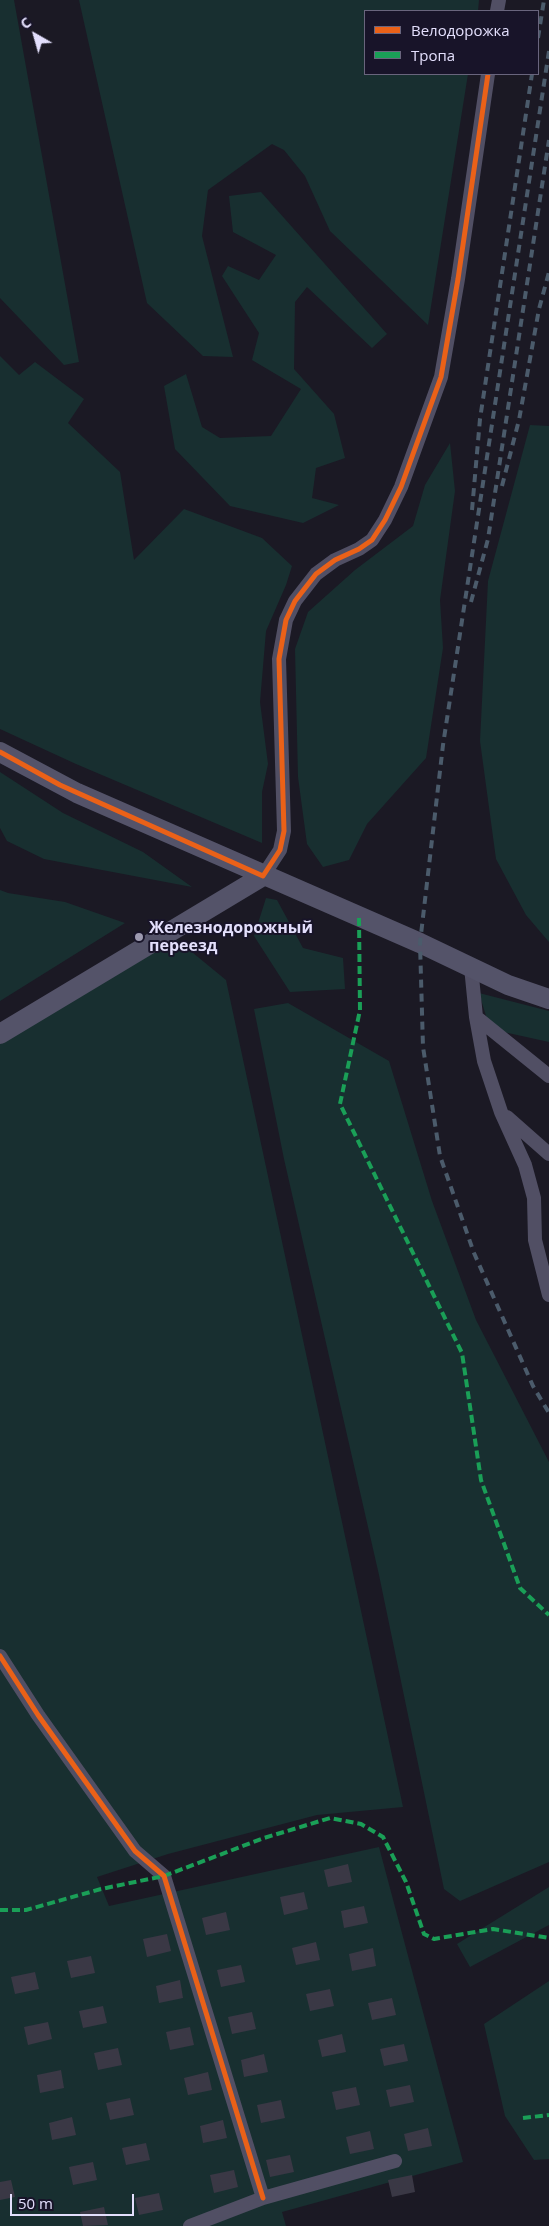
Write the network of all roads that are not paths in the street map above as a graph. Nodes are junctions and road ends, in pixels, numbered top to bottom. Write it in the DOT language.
graph roads {
  1 [pos="488,75"];
  2 [pos="0,752"];
  3 [pos="263,876"];
  4 [pos="470,967"];
  5 [pos="549,999"];
  6 [pos="476,1017"];
  7 [pos="0,1034"];
  8 [pos="549,1076"];
  9 [pos="501,1112"];
  10 [pos="549,1154"];
  11 [pos="549,1295"];
  12 [pos="0,1656"];
  13 [pos="395,2161"];
  14 [pos="263,2198"];
  15 [pos="190,2226"];
  1 -- 3 [label="street"];
  2 -- 3 [label="main road"];
  3 -- 4 [label="main road"];
  3 -- 7 [label="main road"];
  4 -- 5 [label="main road"];
  4 -- 6 [label="street"];
  6 -- 8 [label="street"];
  6 -- 9 [label="street"];
  9 -- 10 [label="street"];
  9 -- 11 [label="street"];
  12 -- 14 [label="street"];
  13 -- 14 [label="street"];
  14 -- 15 [label="street"];
}
